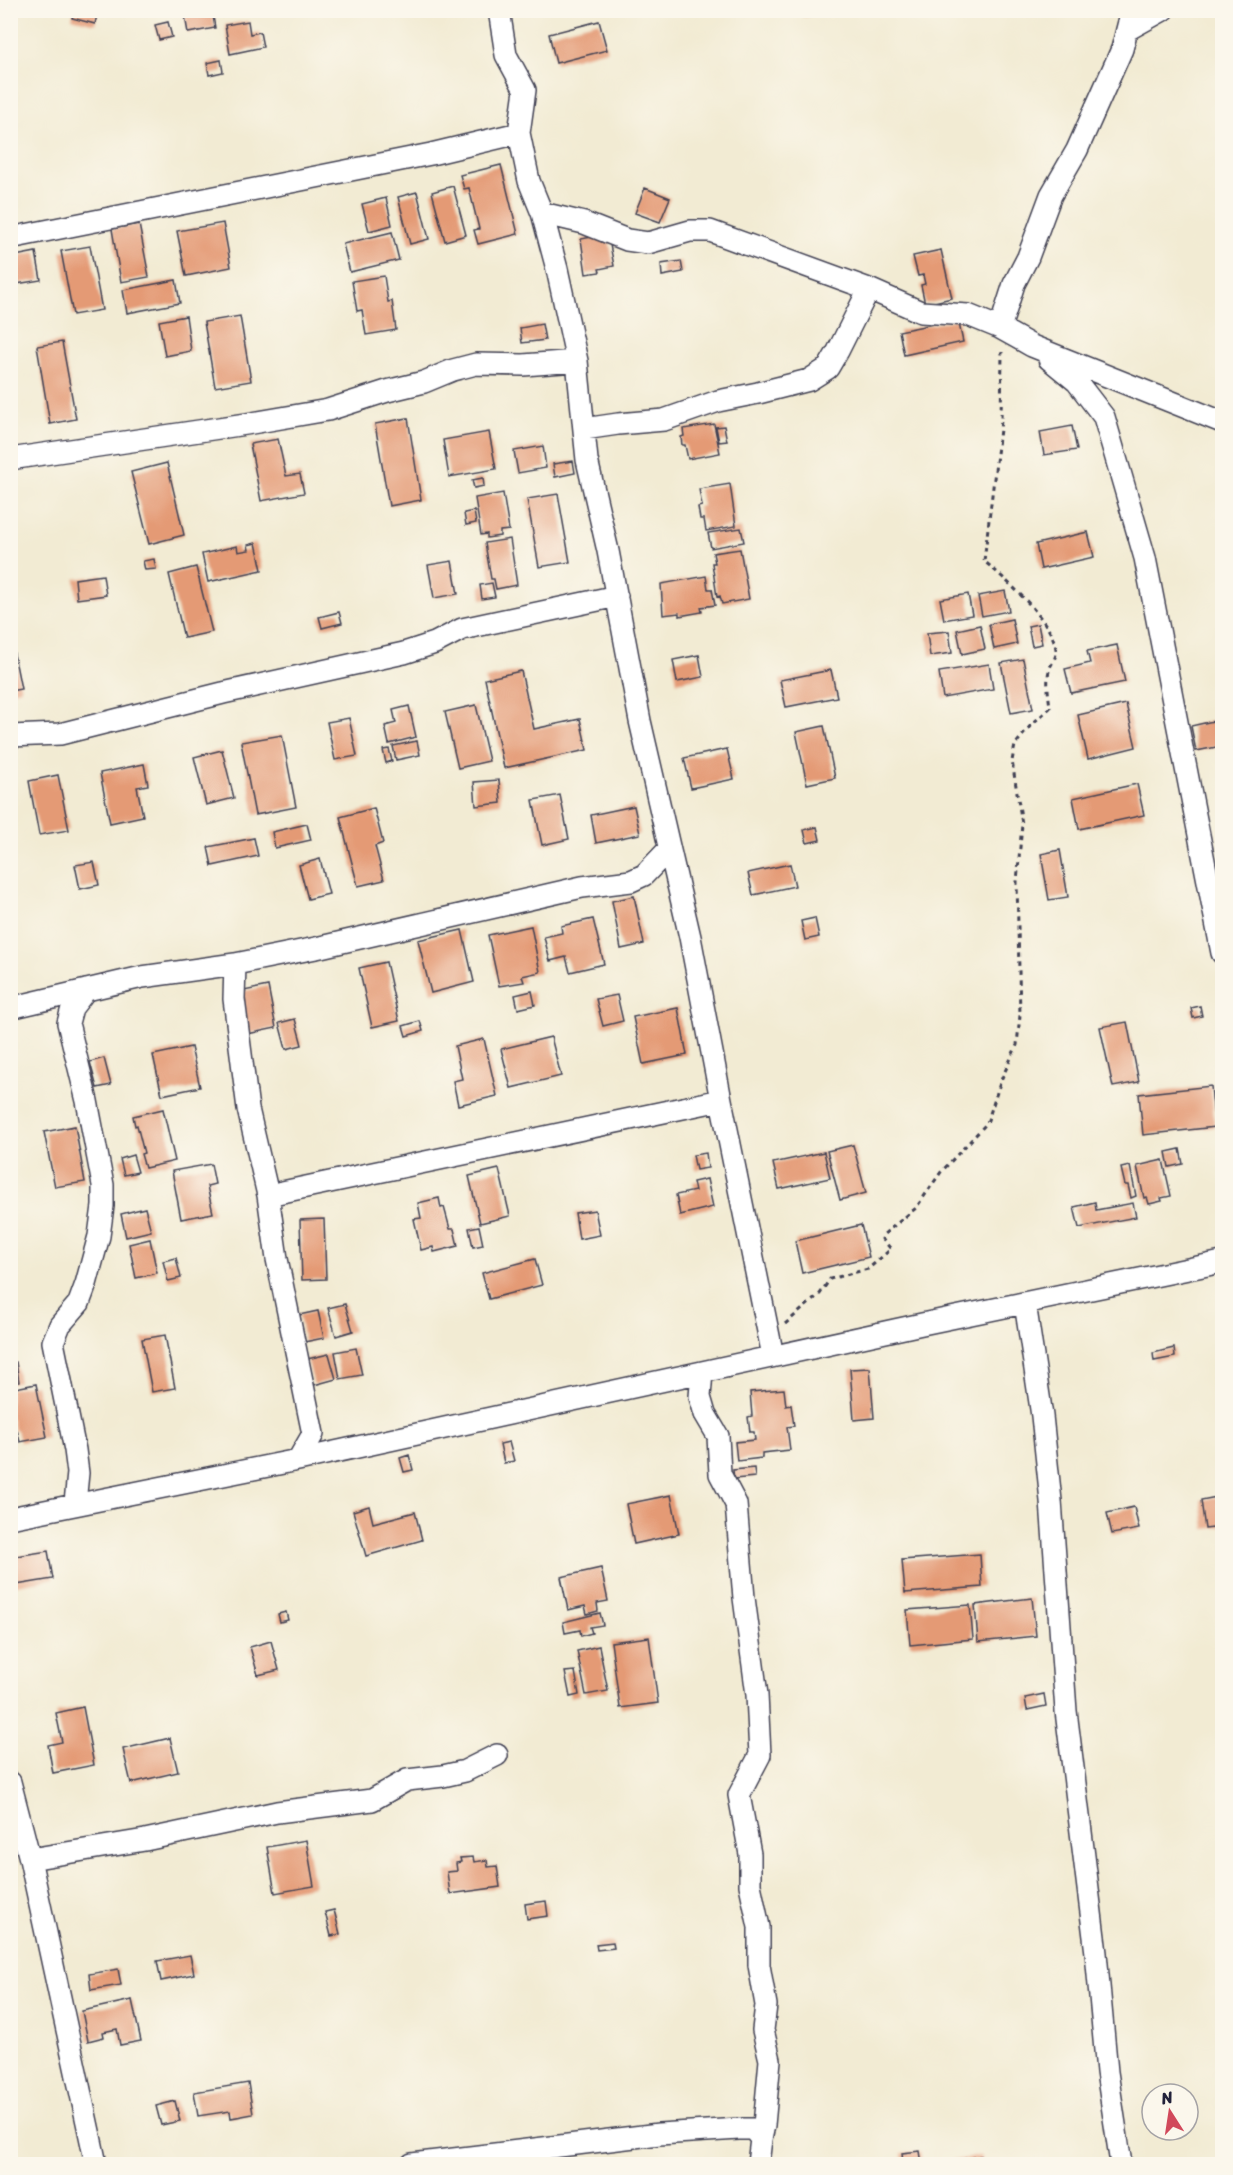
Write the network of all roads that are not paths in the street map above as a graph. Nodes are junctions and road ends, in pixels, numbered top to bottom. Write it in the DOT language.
graph roads {
  1 [pos="499,10"];
  2 [pos="1163,10"];
  3 [pos="1130,20"];
  4 [pos="519,134"];
  5 [pos="542,213"];
  6 [pos="10,238"];
  7 [pos="869,289"];
  8 [pos="1000,328"];
  9 [pos="1032,346"];
  10 [pos="577,361"];
  11 [pos="1222,422"];
  12 [pos="584,429"];
  13 [pos="10,459"];
  14 [pos="616,596"];
  15 [pos="10,736"];
  16 [pos="669,849"];
  17 [pos="1222,953"];
  18 [pos="235,964"];
  19 [pos="86,990"];
  20 [pos="10,1008"];
  21 [pos="721,1100"];
  22 [pos="268,1195"];
  23 [pos="1222,1262"];
  24 [pos="1025,1303"];
  25 [pos="771,1347"];
  26 [pos="702,1372"];
  27 [pos="298,1460"];
  28 [pos="75,1503"];
  29 [pos="10,1518"];
  30 [pos="497,1755"];
  31 [pos="10,1782"];
  32 [pos="30,1859"];
  33 [pos="761,2139"];
  34 [pos="96,2164"];
  35 [pos="412,2164"];
  36 [pos="758,2164"];
  37 [pos="1121,2164"];
  1 -- 4 [label="street"];
  2 -- 3 [label="street"];
  3 -- 8 [label="street"];
  4 -- 5 [label="street"];
  4 -- 6 [label="street"];
  5 -- 7 [label="street"];
  5 -- 10 [label="street"];
  7 -- 8 [label="street"];
  7 -- 12 [label="street"];
  8 -- 9 [label="street"];
  9 -- 11 [label="street"];
  9 -- 17 [label="street"];
  10 -- 12 [label="street"];
  10 -- 13 [label="street"];
  12 -- 14 [label="street"];
  14 -- 15 [label="street"];
  14 -- 16 [label="street"];
  16 -- 18 [label="street"];
  16 -- 21 [label="street"];
  18 -- 19 [label="street"];
  18 -- 22 [label="street"];
  19 -- 20 [label="street"];
  19 -- 28 [label="street"];
  21 -- 22 [label="street"];
  21 -- 25 [label="street"];
  22 -- 27 [label="street"];
  23 -- 24 [label="street"];
  24 -- 25 [label="street"];
  24 -- 37 [label="street"];
  25 -- 26 [label="street"];
  26 -- 27 [label="street"];
  26 -- 33 [label="street"];
  27 -- 28 [label="street"];
  28 -- 29 [label="street"];
  30 -- 32 [label="street"];
  31 -- 32 [label="street"];
  32 -- 34 [label="street"];
  33 -- 35 [label="street"];
  33 -- 36 [label="street"];
}
